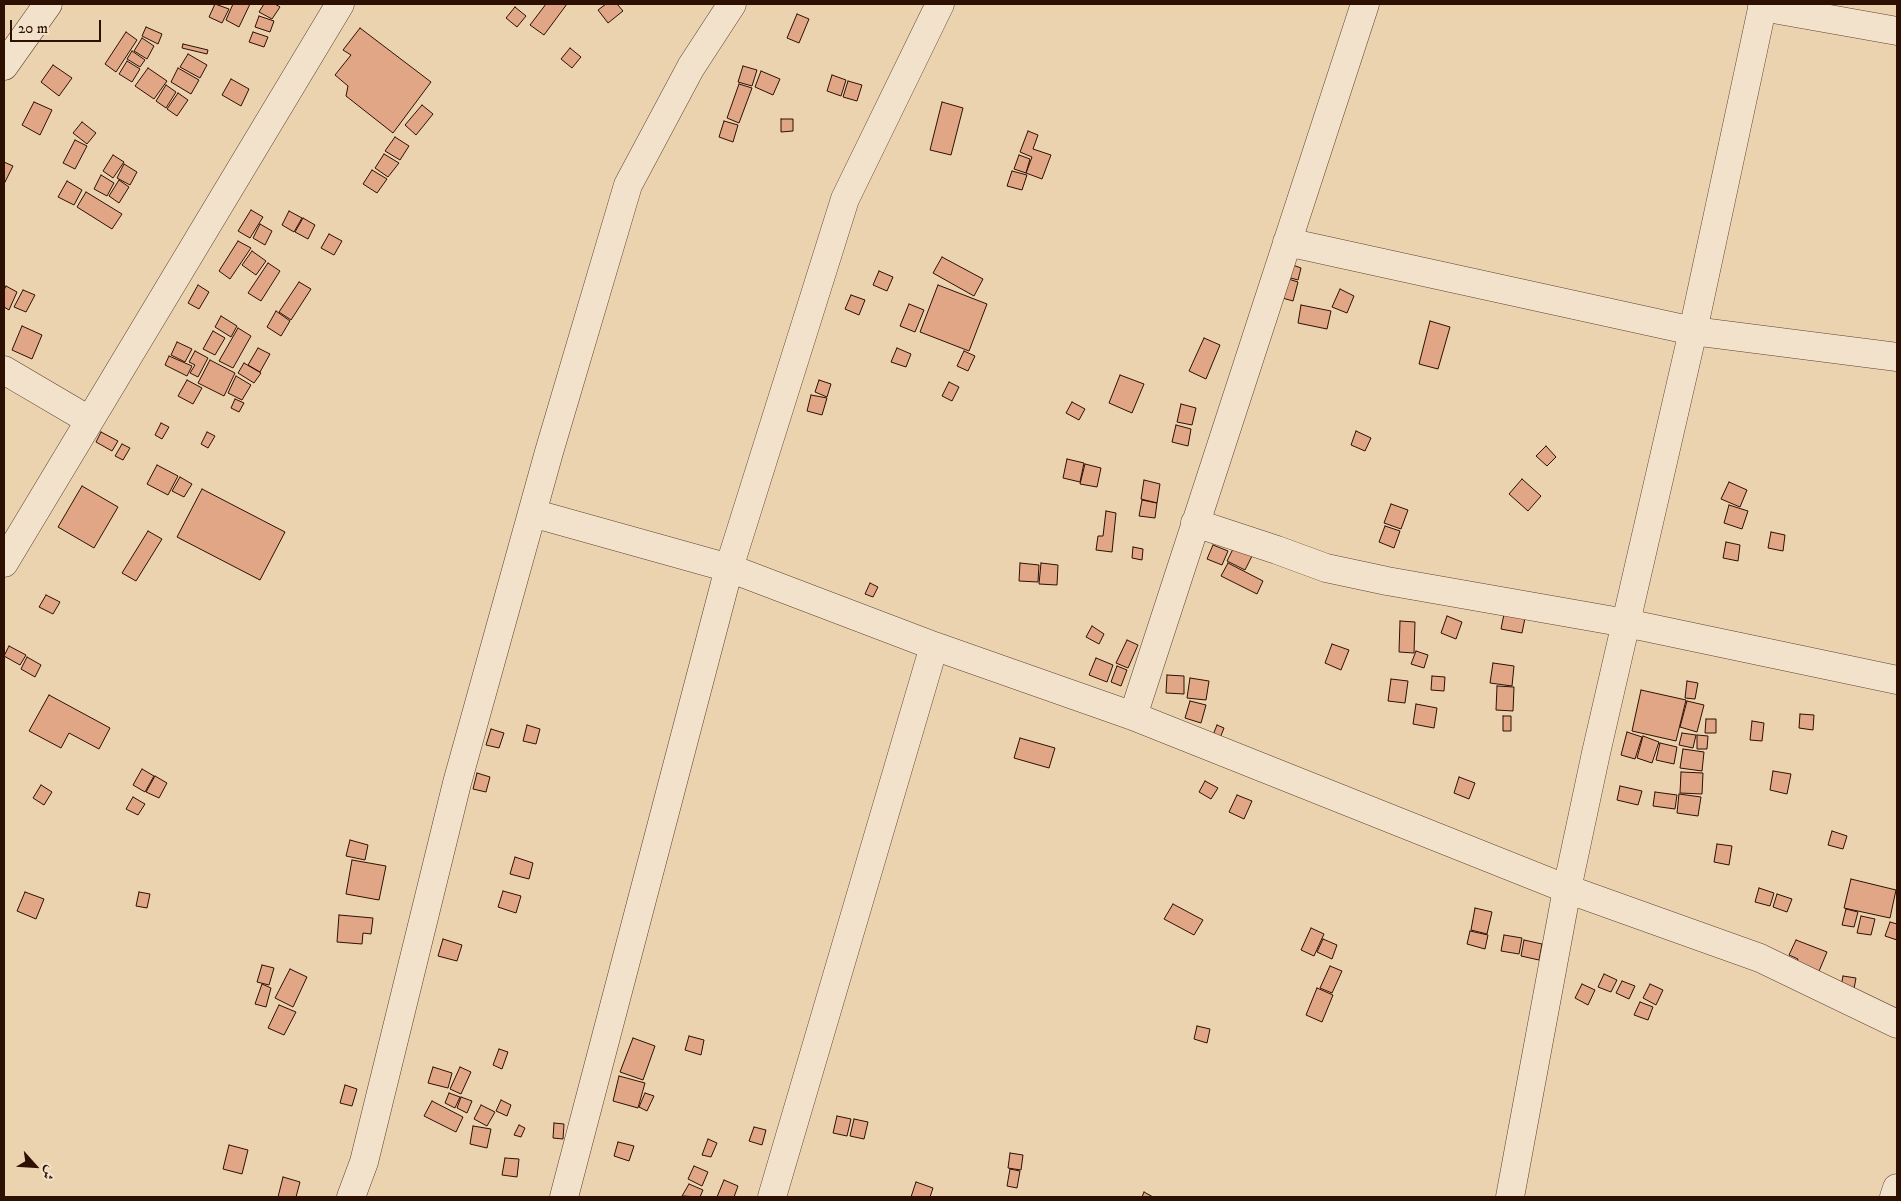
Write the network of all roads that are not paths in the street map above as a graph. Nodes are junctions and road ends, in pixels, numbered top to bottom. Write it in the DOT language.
graph roads {
  1 [pos="48,4"];
  2 [pos="340,4"];
  3 [pos="732,4"];
  4 [pos="940,4"];
  5 [pos="1365,4"];
  6 [pos="1762,6"];
  7 [pos="1897,31"];
  8 [pos="4,66"];
  9 [pos="1287,242"];
  10 [pos="1693,331"];
  11 [pos="1897,357"];
  12 [pos="4,370"];
  13 [pos="89,420"];
  14 [pos="532,513"];
  15 [pos="1196,523"];
  16 [pos="4,564"];
  17 [pos="729,568"];
  18 [pos="1626,623"];
  19 [pos="934,646"];
  20 [pos="1897,680"];
  21 [pos="1133,716"];
  22 [pos="1567,889"];
  23 [pos="1897,1024"];
  24 [pos="1897,1188"];
  25 [pos="351,1197"];
  26 [pos="564,1197"];
  27 [pos="772,1197"];
  28 [pos="1510,1197"];
  29 [pos="1894,1197"];
  1 -- 8 [label="street"];
  2 -- 13 [label="street"];
  3 -- 14 [label="street"];
  4 -- 17 [label="street"];
  5 -- 9 [label="street"];
  6 -- 7 [label="street"];
  6 -- 10 [label="street"];
  9 -- 10 [label="street"];
  9 -- 15 [label="street"];
  10 -- 11 [label="street"];
  10 -- 18 [label="street"];
  12 -- 13 [label="street"];
  13 -- 16 [label="street"];
  14 -- 17 [label="street"];
  14 -- 25 [label="street"];
  15 -- 18 [label="street"];
  15 -- 21 [label="street"];
  17 -- 19 [label="street"];
  17 -- 26 [label="street"];
  18 -- 20 [label="street"];
  18 -- 22 [label="street"];
  19 -- 21 [label="street"];
  19 -- 27 [label="street"];
  21 -- 22 [label="street"];
  22 -- 23 [label="street"];
  22 -- 28 [label="street"];
  24 -- 29 [label="street"];
}
